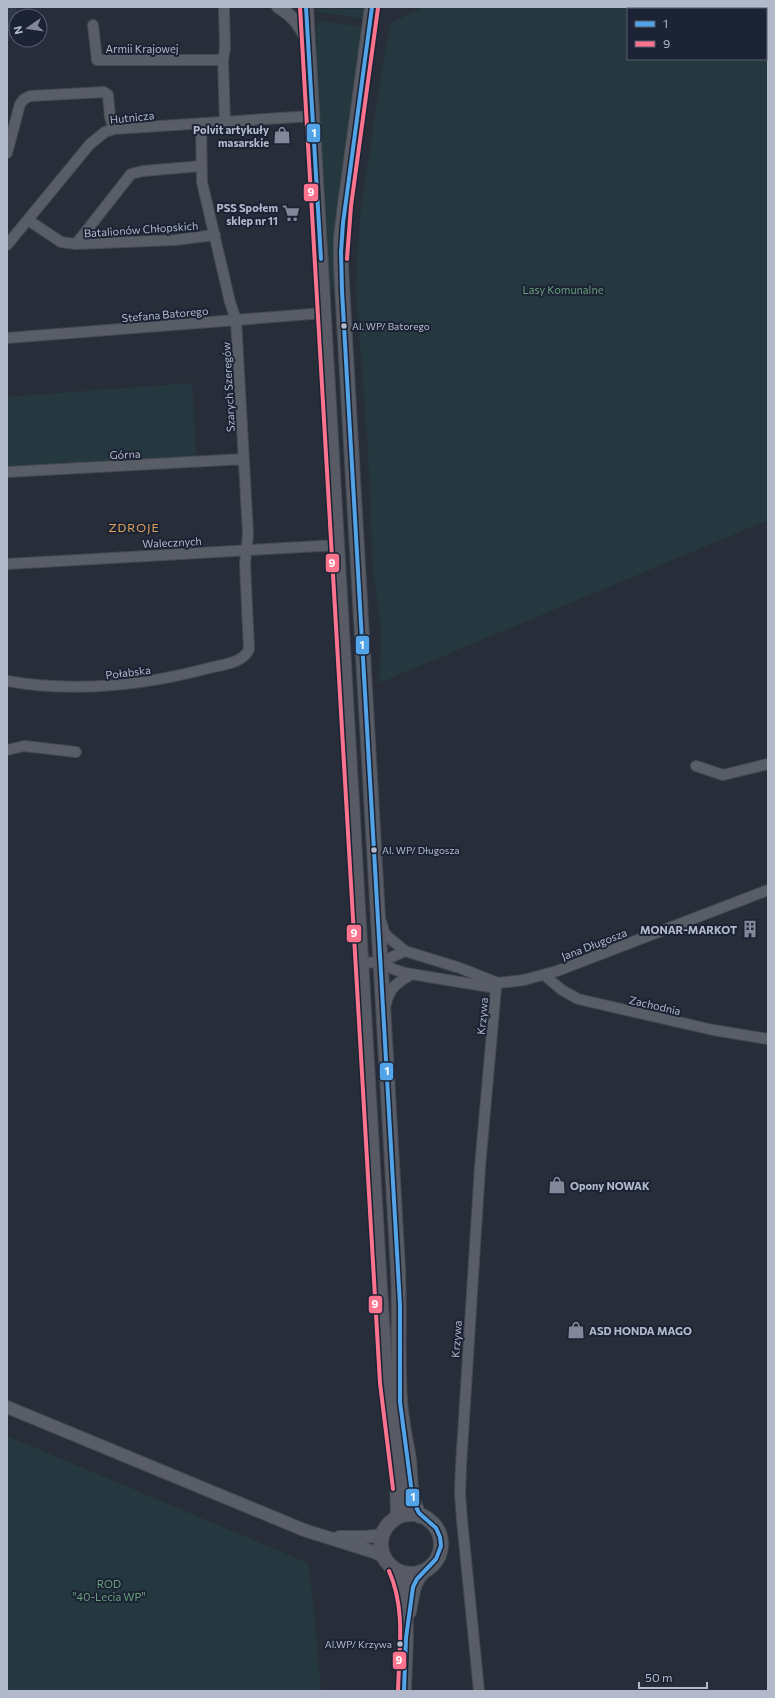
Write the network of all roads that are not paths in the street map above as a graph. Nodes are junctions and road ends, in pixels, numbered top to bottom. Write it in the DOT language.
graph roads {
  1 [pos="278,7"];
  2 [pos="306,7"];
  3 [pos="372,7"];
  4 [pos="224,9"];
  5 [pos="93,24"];
  6 [pos="308,46"];
  7 [pos="224,60"];
  8 [pos="312,116"];
  9 [pos="225,122"];
  10 [pos="201,123"];
  11 [pos="114,129"];
  12 [pos="7,153"];
  13 [pos="201,166"];
  14 [pos="28,220"];
  15 [pos="11,233"];
  16 [pos="215,235"];
  17 [pos="76,244"];
  18 [pos="7,245"];
  19 [pos="324,313"];
  20 [pos="236,320"];
  21 [pos="7,338"];
  22 [pos="244,459"];
  23 [pos="7,472"];
  24 [pos="338,545"];
  25 [pos="248,550"];
  26 [pos="7,564"];
  27 [pos="341,610"];
  28 [pos="360,610"];
  29 [pos="247,653"];
  30 [pos="7,681"];
  31 [pos="7,750"];
  32 [pos="76,752"];
  33 [pos="768,764"];
  34 [pos="696,766"];
  35 [pos="768,890"];
  36 [pos="378,914"];
  37 [pos="405,951"];
  38 [pos="381,962"];
  39 [pos="362,963"];
  40 [pos="412,974"];
  41 [pos="544,975"];
  42 [pos="497,986"];
  43 [pos="384,1012"];
  44 [pos="768,1039"];
  45 [pos="370,1107"];
  46 [pos="389,1107"];
  47 [pos="7,1407"];
  48 [pos="398,1516"];
  49 [pos="420,1516"];
  50 [pos="382,1535"];
  51 [pos="328,1536"];
  52 [pos="384,1557"];
  53 [pos="395,1569"];
  54 [pos="424,1571"];
  55 [pos="406,1631"];
  56 [pos="404,1691"];
  57 [pos="479,1691"];
  1 -- 6 [label="street"];
  2 -- 6 [label="main road"];
  3 -- 28 [label="main road"];
  4 -- 7 [label="street"];
  5 -- 7 [label="street, Armii Krajowej"];
  6 -- 8 [label="main road"];
  7 -- 9 [label="street"];
  8 -- 9 [label="street, Hutnicza"];
  8 -- 19 [label="main road"];
  9 -- 10 [label="street, Hutnicza"];
  10 -- 11 [label="street, Hutnicza"];
  10 -- 13 [label="street, Szarych Szeregów"];
  11 -- 12 [label="street"];
  11 -- 14 [label="street, Hutnicza"];
  13 -- 16 [label="street, Szarych Szeregów"];
  13 -- 17 [label="street"];
  14 -- 15 [label="street, Hutnicza"];
  14 -- 17 [label="street, Batalionów Chłopskich"];
  15 -- 18 [label="street, Hutnicza"];
  16 -- 17 [label="street, Batalionów Chłopskich"];
  16 -- 20 [label="street, Szarych Szeregów"];
  19 -- 20 [label="street, Stefana Batorego"];
  19 -- 24 [label="main road"];
  20 -- 21 [label="street, Stefana Batorego"];
  20 -- 22 [label="street, Szarych Szeregów"];
  22 -- 23 [label="street, Górna"];
  22 -- 25 [label="street, Szarych Szeregów"];
  24 -- 25 [label="street, Walecznych"];
  24 -- 27 [label="main road"];
  25 -- 26 [label="street, Walecznych"];
  25 -- 29 [label="street, Szarych Szeregów"];
  27 -- 28 [label="main road"];
  27 -- 39 [label="main road"];
  28 -- 36 [label="main road"];
  29 -- 30 [label="street, Połabska"];
  31 -- 32 [label="street"];
  33 -- 34 [label="street"];
  35 -- 41 [label="street, Jana Długosza"];
  36 -- 37 [label="street"];
  36 -- 38 [label="main road"];
  37 -- 38 [label="street"];
  37 -- 42 [label="street"];
  38 -- 39 [label="street"];
  38 -- 40 [label="street"];
  38 -- 43 [label="main road"];
  39 -- 45 [label="main road"];
  40 -- 42 [label="street"];
  40 -- 43 [label="street"];
  41 -- 42 [label="street, Jana Długosza"];
  41 -- 44 [label="street, Zachodnia"];
  42 -- 57 [label="street, Krzywa"];
  43 -- 46 [label="main road"];
  45 -- 46 [label="main road"];
  45 -- 48 [label="main road"];
  46 -- 49 [label="main road"];
  47 -- 51 [label="street"];
  48 -- 49 [label="main road"];
  48 -- 50 [label="main road"];
  49 -- 54 [label="main road"];
  50 -- 51 [label="street"];
  50 -- 52 [label="main road"];
  51 -- 52 [label="street"];
  52 -- 53 [label="main road"];
  53 -- 54 [label="main road"];
  53 -- 55 [label="main road"];
  54 -- 55 [label="main road"];
  55 -- 56 [label="main road"];
}
